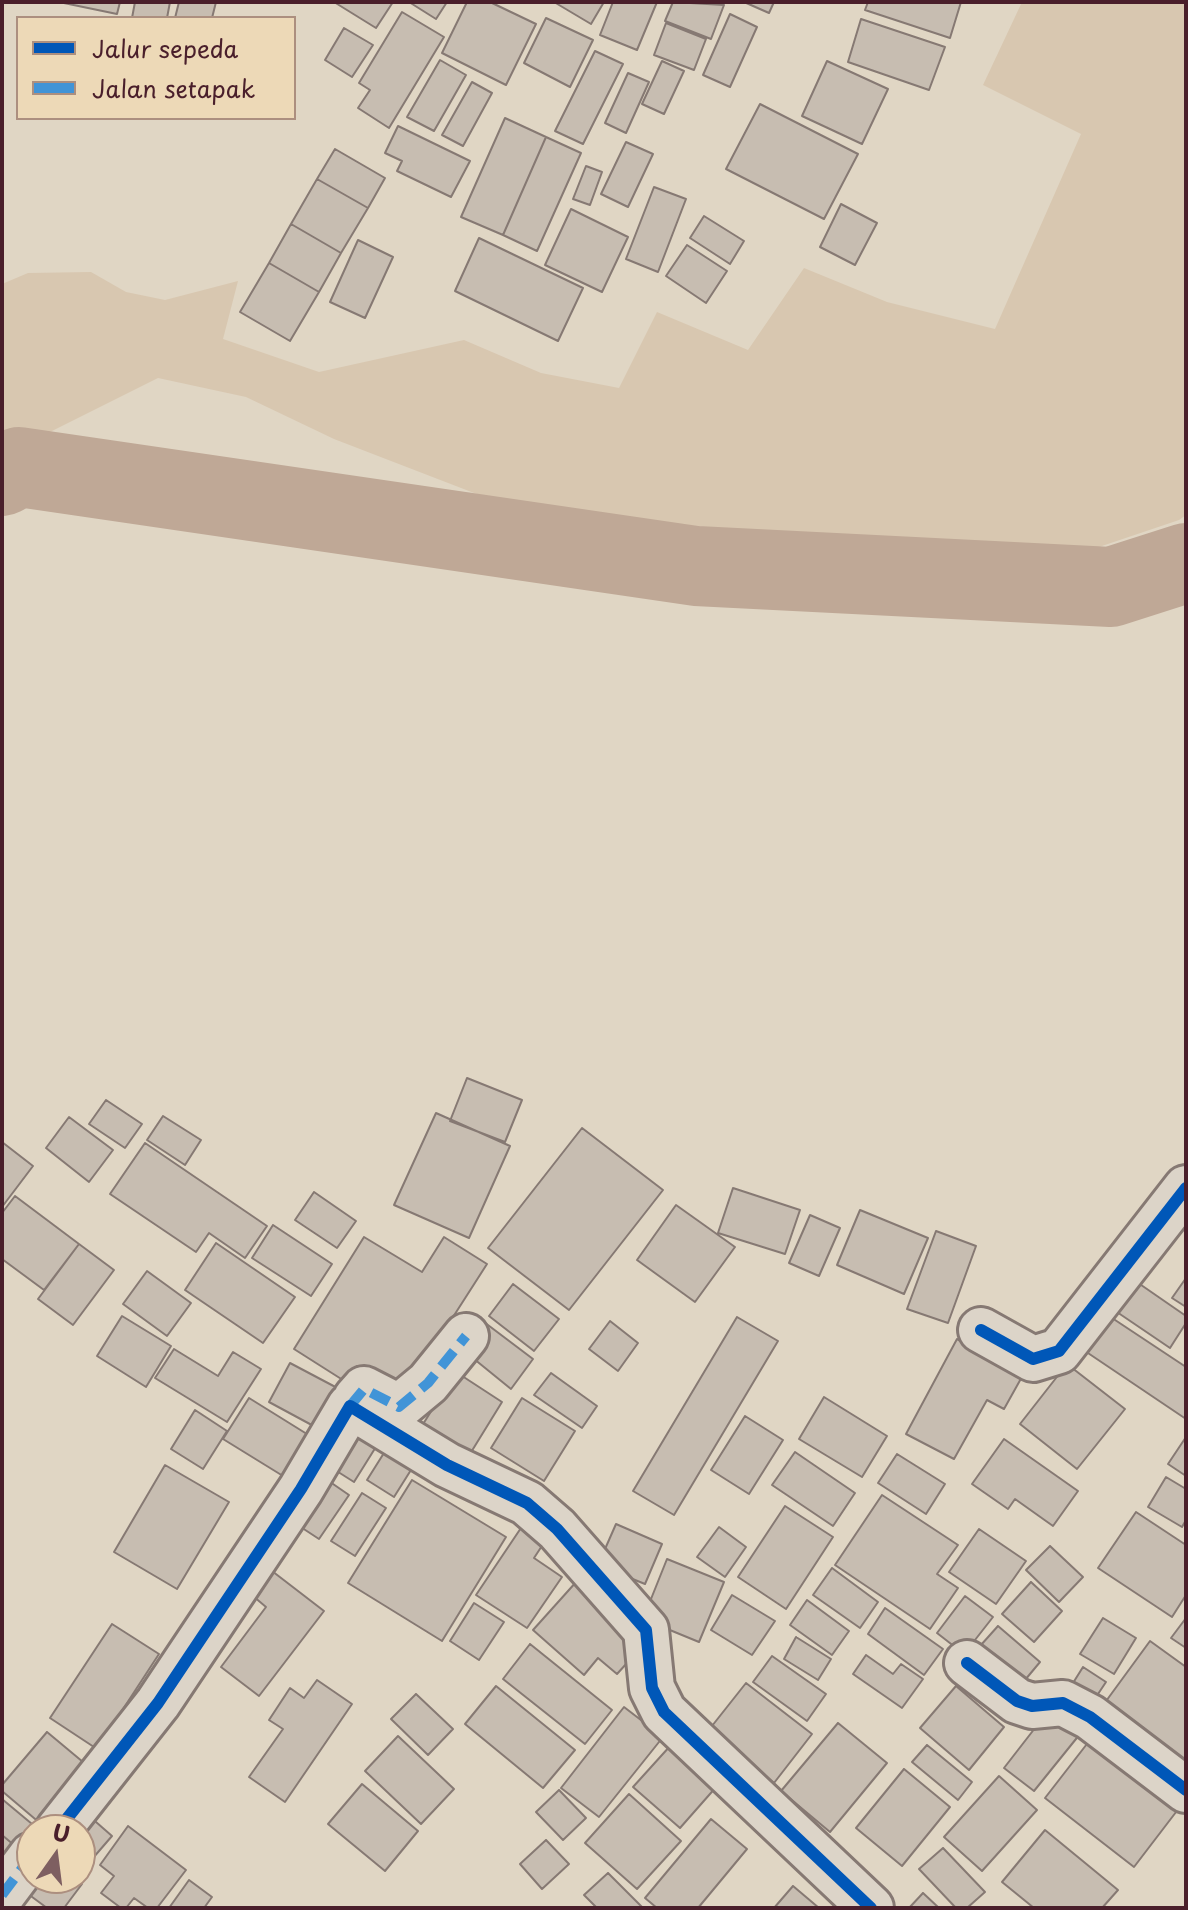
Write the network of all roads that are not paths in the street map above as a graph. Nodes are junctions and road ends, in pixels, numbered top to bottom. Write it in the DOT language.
graph roads {
  1 [pos="1186,1188"];
  2 [pos="981,1330"];
  3 [pos="466,1336"];
  4 [pos="350,1406"];
  5 [pos="967,1663"];
  6 [pos="1186,1790"];
  7 [pos="71,1814"];
  8 [pos="16,1876"];
  9 [pos="2,1895"];
  10 [pos="871,1908"];
  1 -- 2 [label="street"];
  3 -- 4 [label="street"];
  4 -- 7 [label="street"];
  4 -- 10 [label="street"];
  5 -- 6 [label="street"];
  8 -- 9 [label="street"];
}
